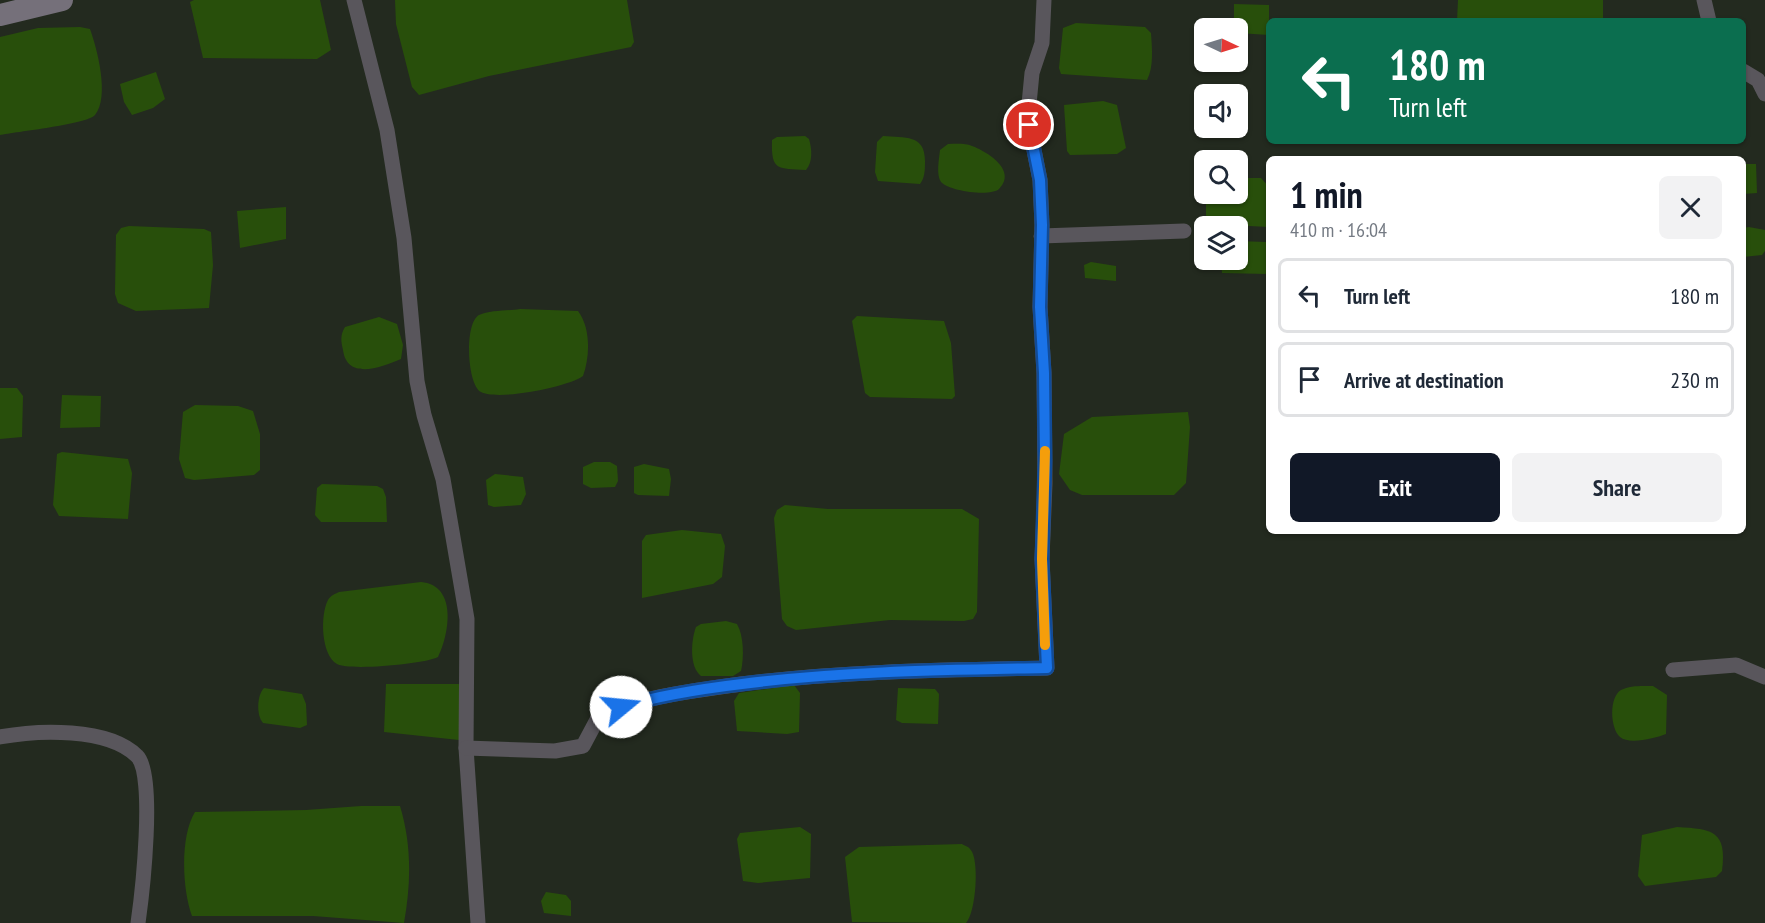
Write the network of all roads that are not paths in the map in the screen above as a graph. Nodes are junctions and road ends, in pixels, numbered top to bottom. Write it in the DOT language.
graph roads {
  1 [pos="62,0"];
  2 [pos="354,0"];
  3 [pos="1044,0"];
  4 [pos="1704,0"];
  5 [pos="0,15"];
  6 [pos="1708,18"];
  7 [pos="1746,73"];
  8 [pos="1765,94"];
  9 [pos="1185,231"];
  10 [pos="1041,236"];
  11 [pos="1673,670"];
  12 [pos="1765,677"];
  13 [pos="0,737"];
  14 [pos="466,748"];
  15 [pos="138,923"];
  16 [pos="478,923"];
  1 -- 5 [label="main road"];
  2 -- 14 [label="street"];
  3 -- 10 [label="street"];
  4 -- 6 [label="street"];
  7 -- 8 [label="street"];
  9 -- 10 [label="street"];
  10 -- 14 [label="street"];
  11 -- 12 [label="street"];
  13 -- 15 [label="street"];
  14 -- 16 [label="street"];
}
